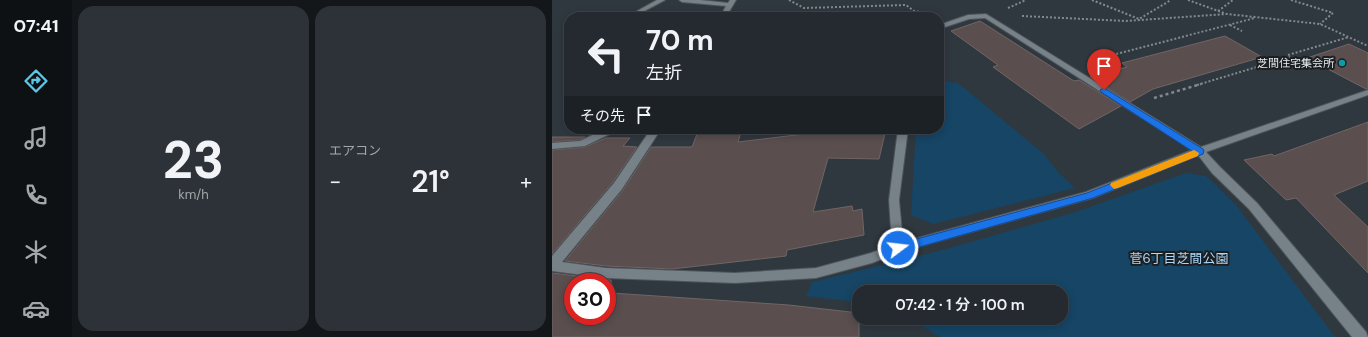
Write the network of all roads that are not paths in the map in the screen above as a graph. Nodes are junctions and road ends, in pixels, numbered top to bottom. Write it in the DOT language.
graph roads {
  1 [pos="662,0"];
  2 [pos="682,0"];
  3 [pos="732,2"];
  4 [pos="639,12"];
  5 [pos="726,12"];
  6 [pos="944,25"];
  7 [pos="1368,92"];
  8 [pos="603,134"];
  9 [pos="653,134"];
  10 [pos="902,134"];
  11 [pos="552,146"];
  12 [pos="1200,151"];
  13 [pos="898,248"];
  14 [pos="552,266"];
  15 [pos="1361,337"];
  1 -- 4 [label="street"];
  2 -- 3 [label="street"];
  3 -- 5 [label="street"];
  6 -- 12 [label="street"];
  7 -- 12 [label="street"];
  8 -- 11 [label="street"];
  9 -- 14 [label="street"];
  10 -- 13 [label="street"];
  12 -- 13 [label="street"];
  12 -- 15 [label="street"];
  13 -- 14 [label="street"];
}
